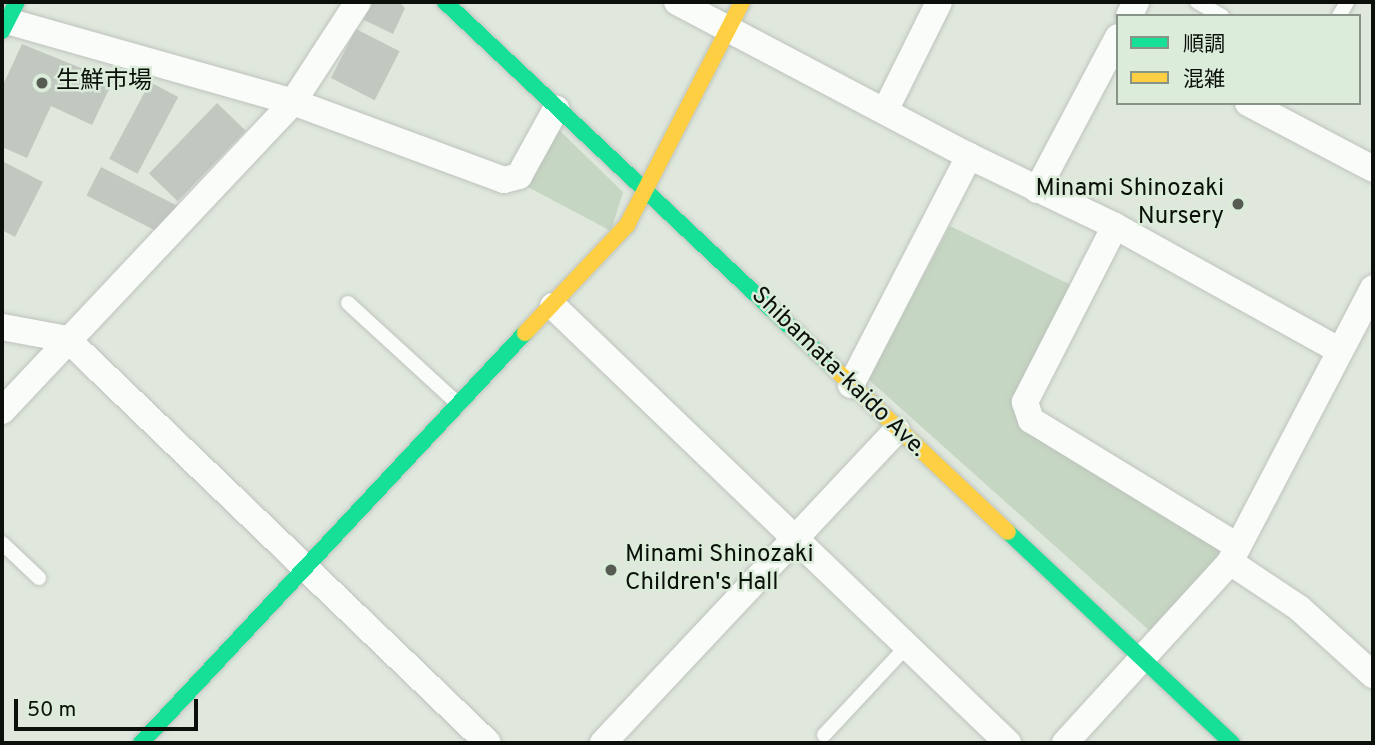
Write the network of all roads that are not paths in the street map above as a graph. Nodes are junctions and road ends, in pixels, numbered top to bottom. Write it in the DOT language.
graph roads {
  1 [pos="358,2"];
  2 [pos="445,2"];
  3 [pos="677,2"];
  4 [pos="742,2"];
  5 [pos="939,2"];
  6 [pos="1197,2"];
  7 [pos="1218,14"];
  8 [pos="6,18"];
  9 [pos="727,29"];
  10 [pos="1116,41"];
  11 [pos="293,102"];
  12 [pos="1256,105"];
  13 [pos="556,109"];
  14 [pos="886,109"];
  15 [pos="1285,112"];
  16 [pos="969,156"];
  17 [pos="1373,169"];
  18 [pos="643,188"];
  19 [pos="1037,190"];
  20 [pos="1115,226"];
  21 [pos="1371,299"];
  22 [pos="348,303"];
  23 [pos="553,306"];
  24 [pos="2,327"];
  25 [pos="67,340"];
  26 [pos="1339,350"];
  27 [pos="851,385"];
  28 [pos="458,404"];
  29 [pos="2,411"];
  30 [pos="897,430"];
  31 [pos="795,539"];
  32 [pos="2,543"];
  33 [pos="1233,554"];
  34 [pos="305,569"];
  35 [pos="39,578"];
  36 [pos="907,646"];
  37 [pos="1143,660"];
  38 [pos="1372,670"];
  39 [pos="824,735"];
  40 [pos="141,743"];
  41 [pos="488,743"];
  42 [pos="603,743"];
  43 [pos="1008,743"];
  44 [pos="1065,743"];
  45 [pos="1232,743"];
  1 -- 11 [label="street"];
  2 -- 13 [label="main road, Shibamata-kaido Ave."];
  3 -- 9 [label="street"];
  4 -- 9 [label="main road"];
  5 -- 14 [label="street"];
  6 -- 7 [label="lane"];
  8 -- 11 [label="street"];
  9 -- 14 [label="street"];
  9 -- 18 [label="main road"];
  10 -- 19 [label="street"];
  11 -- 13 [label="street"];
  11 -- 25 [label="street"];
  12 -- 15 [label="street"];
  13 -- 18 [label="main road, Shibamata-kaido Ave."];
  14 -- 16 [label="street"];
  15 -- 17 [label="street"];
  16 -- 19 [label="street"];
  16 -- 27 [label="street"];
  18 -- 23 [label="main road"];
  18 -- 27 [label="main road, Shibamata-kaido Ave."];
  19 -- 20 [label="street"];
  20 -- 26 [label="street"];
  20 -- 33 [label="street"];
  21 -- 26 [label="street"];
  22 -- 28 [label="lane"];
  23 -- 28 [label="main road"];
  23 -- 31 [label="street"];
  24 -- 25 [label="street"];
  25 -- 29 [label="street"];
  25 -- 34 [label="street"];
  26 -- 33 [label="street"];
  27 -- 30 [label="main road, Shibamata-kaido Ave."];
  28 -- 34 [label="main road"];
  30 -- 31 [label="street"];
  30 -- 37 [label="main road, Shibamata-kaido Ave."];
  31 -- 36 [label="street"];
  31 -- 42 [label="street"];
  32 -- 35 [label="lane"];
  33 -- 37 [label="street"];
  33 -- 38 [label="street"];
  34 -- 40 [label="main road"];
  34 -- 41 [label="street"];
  36 -- 39 [label="lane"];
  36 -- 43 [label="street"];
  37 -- 44 [label="street"];
  37 -- 45 [label="main road, Shibamata-kaido Ave."];
}
